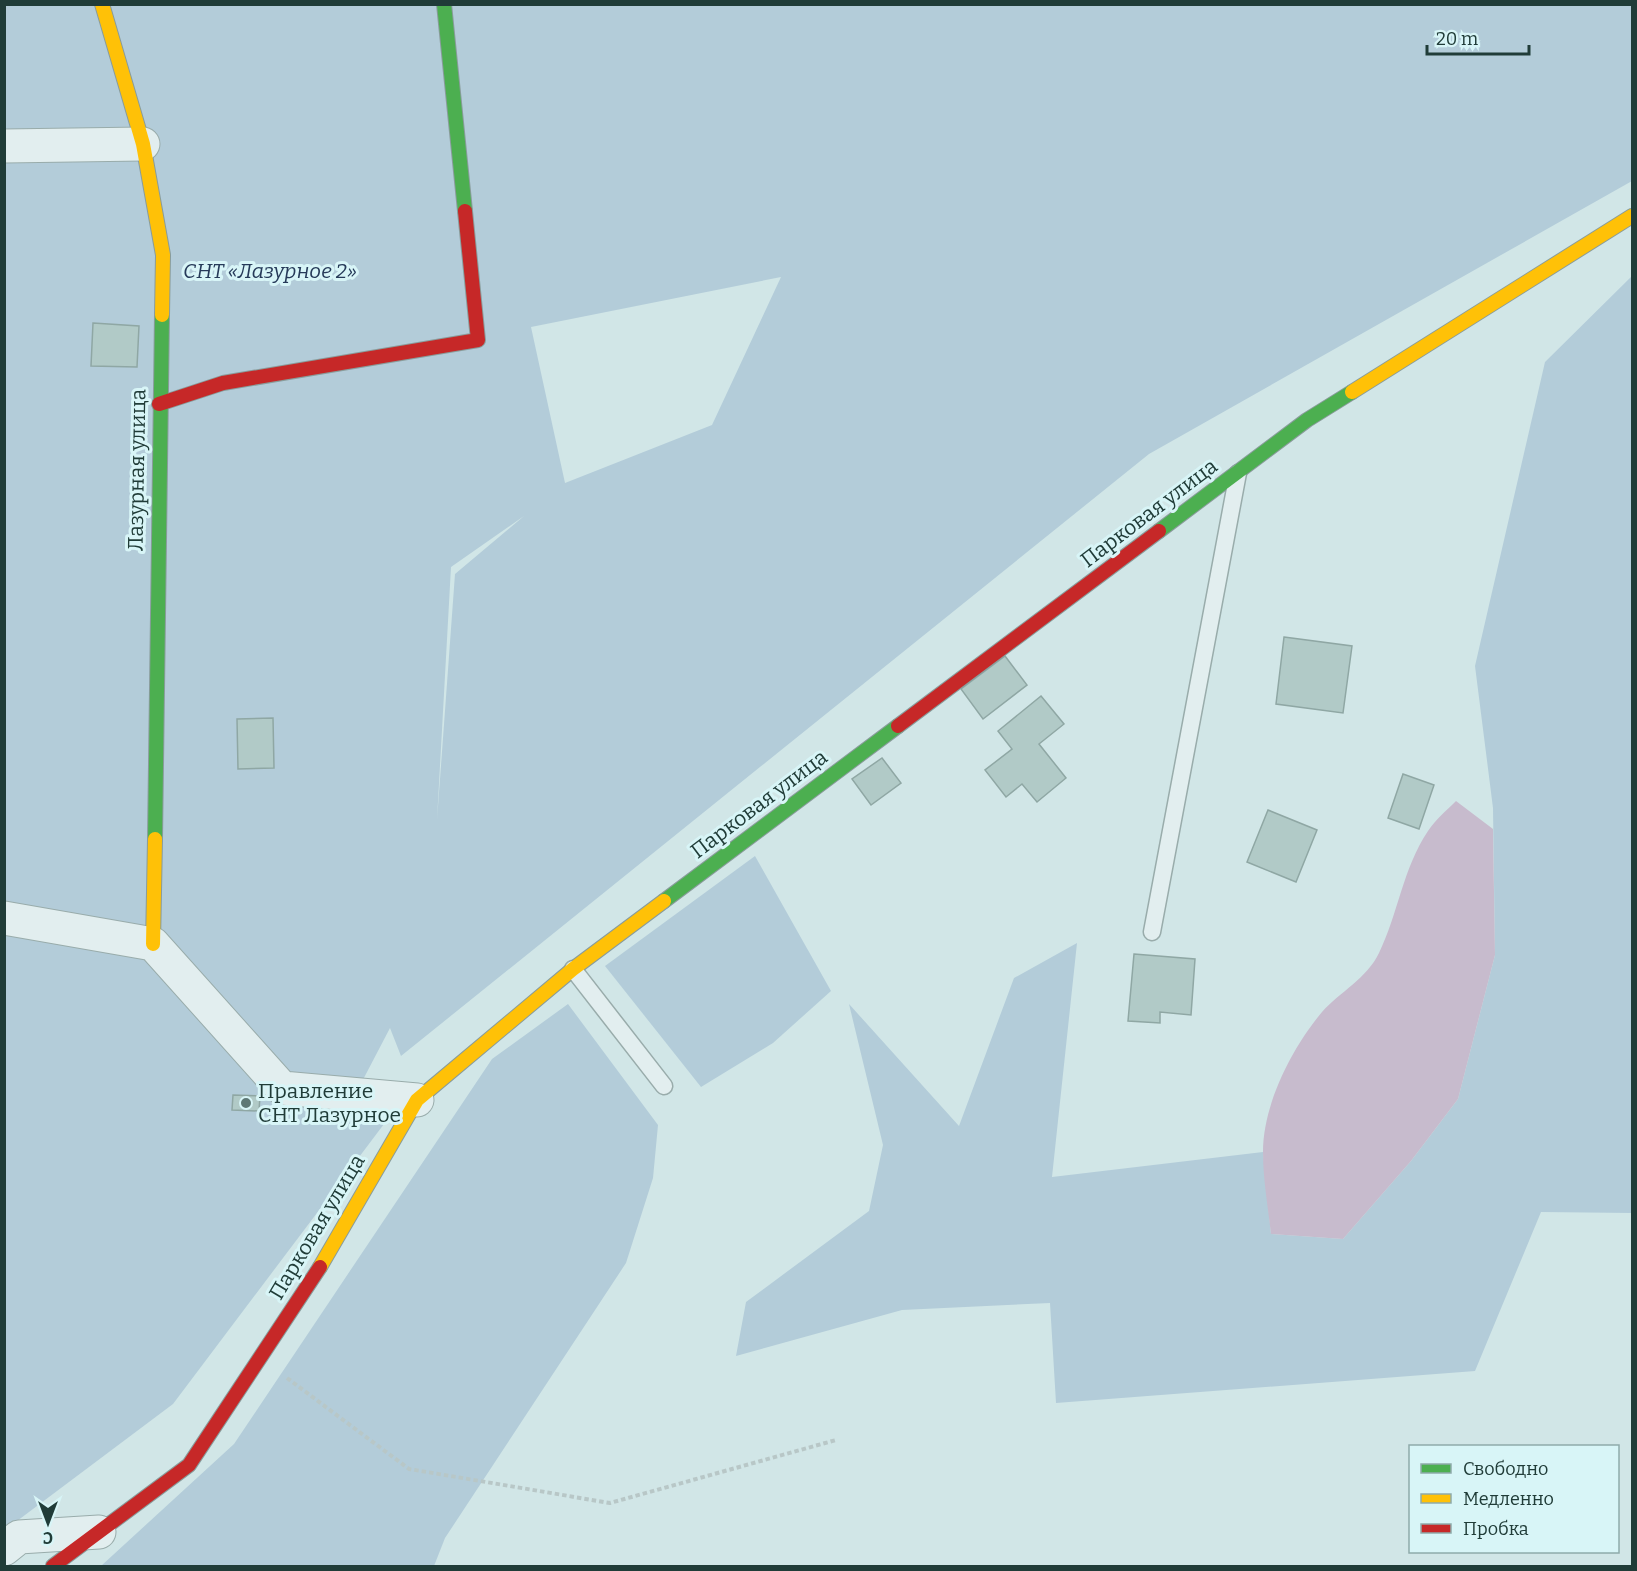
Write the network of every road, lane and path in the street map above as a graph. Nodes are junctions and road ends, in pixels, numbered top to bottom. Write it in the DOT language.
graph roads {
  1 [pos="102,4"];
  2 [pos="444,4"];
  3 [pos="143,144"];
  4 [pos="4,146"];
  5 [pos="1632,216"];
  6 [pos="159,404"];
  7 [pos="1239,472"];
  8 [pos="4,918"];
  9 [pos="1152,932"];
  10 [pos="153,944"];
  11 [pos="573,969"];
  12 [pos="664,1086"];
  13 [pos="417,1100"];
  14 [pos="261,1357"];
  15 [pos="836,1440"];
  16 [pos="99,1532"];
  17 [pos="4,1549"];
  18 [pos="53,1566"];
  1 -- 3 [label="street, Лазурная улица"];
  2 -- 6 [label="street"];
  3 -- 4 [label="street"];
  3 -- 6 [label="street, Лазурная улица"];
  5 -- 7 [label="street, Парковая улица"];
  6 -- 10 [label="street, Лазурная улица"];
  7 -- 9 [label="lane"];
  7 -- 11 [label="street, Парковая улица"];
  8 -- 10 [label="street"];
  10 -- 13 [label="street"];
  11 -- 12 [label="lane"];
  11 -- 13 [label="street, Парковая улица"];
  13 -- 14 [label="street, Парковая улица"];
  14 -- 15 [label="path"];
  14 -- 16 [label="street, Парковая улица"];
  16 -- 17 [label="street"];
  16 -- 18 [label="street, Парковая улица"];
}
